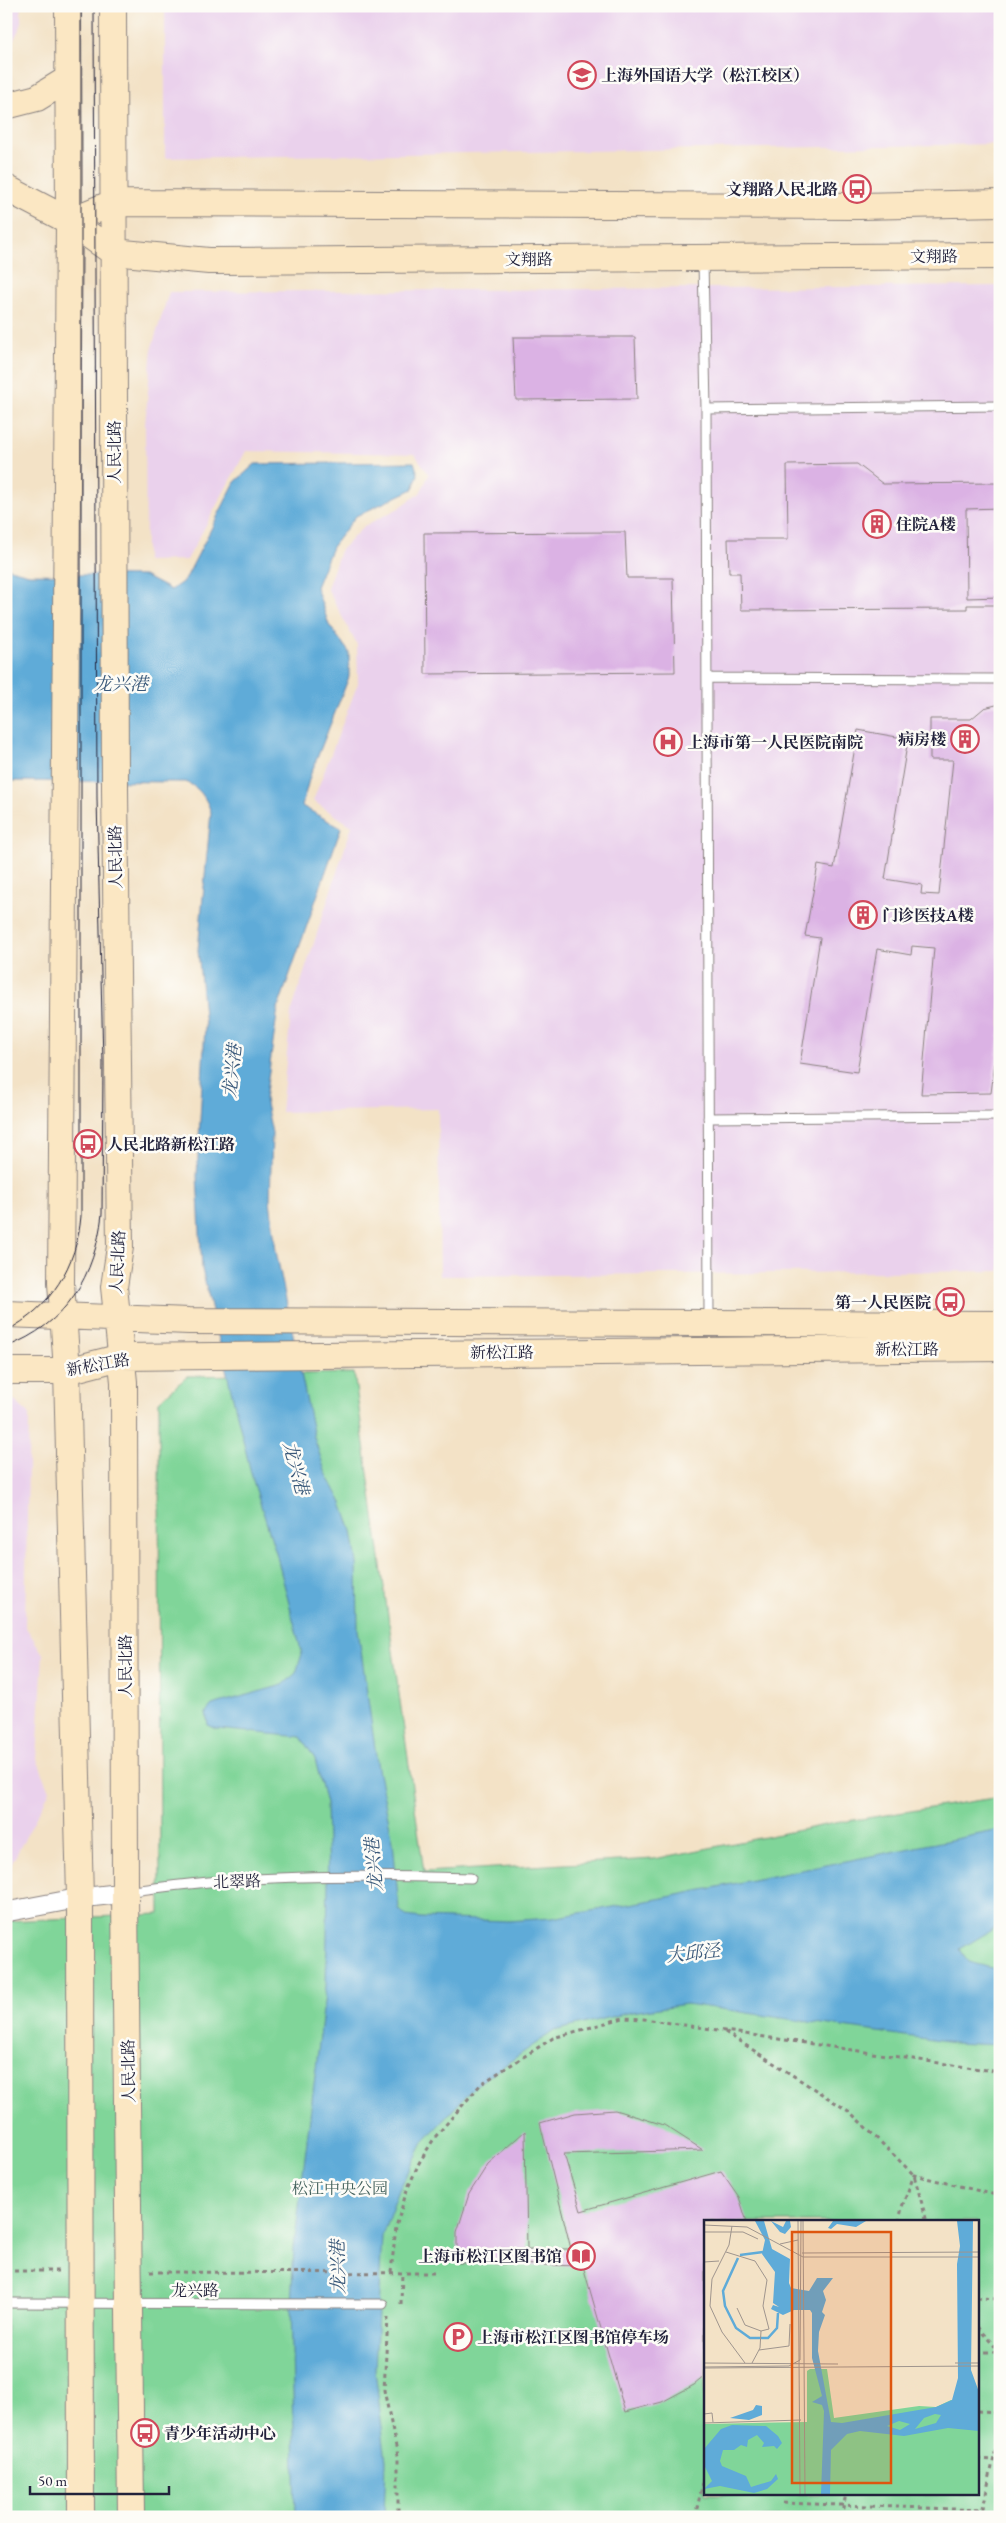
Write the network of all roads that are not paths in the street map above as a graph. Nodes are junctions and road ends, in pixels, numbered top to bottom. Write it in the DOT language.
graph roads {
  1 [pos="68,6"];
  2 [pos="114,6"];
  3 [pos="68,79"];
  4 [pos="6,106"];
  5 [pos="6,188"];
  6 [pos="113,203"];
  7 [pos="1000,203"];
  8 [pos="69,221"];
  9 [pos="113,252"];
  10 [pos="1000,256"];
  11 [pos="703,258"];
  12 [pos="1000,406"];
  13 [pos="706,409"];
  14 [pos="707,678"];
  15 [pos="1000,679"];
  16 [pos="1000,1116"];
  17 [pos="708,1118"];
  18 [pos="6,1314"];
  19 [pos="63,1315"];
  20 [pos="117,1318"];
  21 [pos="709,1323"];
  22 [pos="1000,1324"];
  23 [pos="1000,1348"];
  24 [pos="121,1357"];
  25 [pos="6,1371"];
  26 [pos="66,1371"];
  27 [pos="471,1878"];
  28 [pos="125,1892"];
  29 [pos="80,1898"];
  30 [pos="6,1912"];
  31 [pos="6,2303"];
  32 [pos="80,2304"];
  33 [pos="384,2304"];
  34 [pos="130,2305"];
  35 [pos="80,2517"];
  36 [pos="131,2517"];
  1 -- 3 [label="main road"];
  2 -- 6 [label="main road, 人民北路"];
  3 -- 4 [label="main road"];
  3 -- 8 [label="main road"];
  5 -- 8 [label="main road, 文翔路"];
  6 -- 7 [label="main road"];
  6 -- 8 [label="main road"];
  6 -- 9 [label="main road, 人民北路"];
  8 -- 9 [label="main road, 文翔路"];
  8 -- 19 [label="main road"];
  9 -- 11 [label="main road, 文翔路"];
  9 -- 20 [label="main road, 人民北路"];
  10 -- 11 [label="main road, 文翔路"];
  11 -- 13 [label="lane"];
  12 -- 13 [label="lane"];
  13 -- 14 [label="lane"];
  14 -- 15 [label="lane"];
  14 -- 17 [label="lane"];
  16 -- 17 [label="lane"];
  17 -- 21 [label="lane"];
  18 -- 19 [label="main road, 新松江路"];
  19 -- 20 [label="main road, 新松江路"];
  19 -- 26 [label="main road"];
  20 -- 21 [label="main road, 新松江路"];
  20 -- 24 [label="main road, 人民北路"];
  21 -- 22 [label="main road, 新松江路"];
  23 -- 24 [label="main road, 新松江路"];
  24 -- 26 [label="main road, 新松江路"];
  24 -- 28 [label="main road, 人民北路"];
  25 -- 26 [label="main road, 新松江路"];
  26 -- 29 [label="main road"];
  27 -- 28 [label="lane, 北翠路"];
  28 -- 29 [label="street, 北翠路"];
  28 -- 34 [label="main road, 人民北路"];
  29 -- 30 [label="street, 北翠路"];
  29 -- 32 [label="main road"];
  31 -- 32 [label="lane, 龙兴路"];
  32 -- 34 [label="lane, 龙兴路"];
  32 -- 35 [label="main road"];
  33 -- 34 [label="lane, 龙兴路"];
  34 -- 36 [label="main road, 人民北路"];
}
